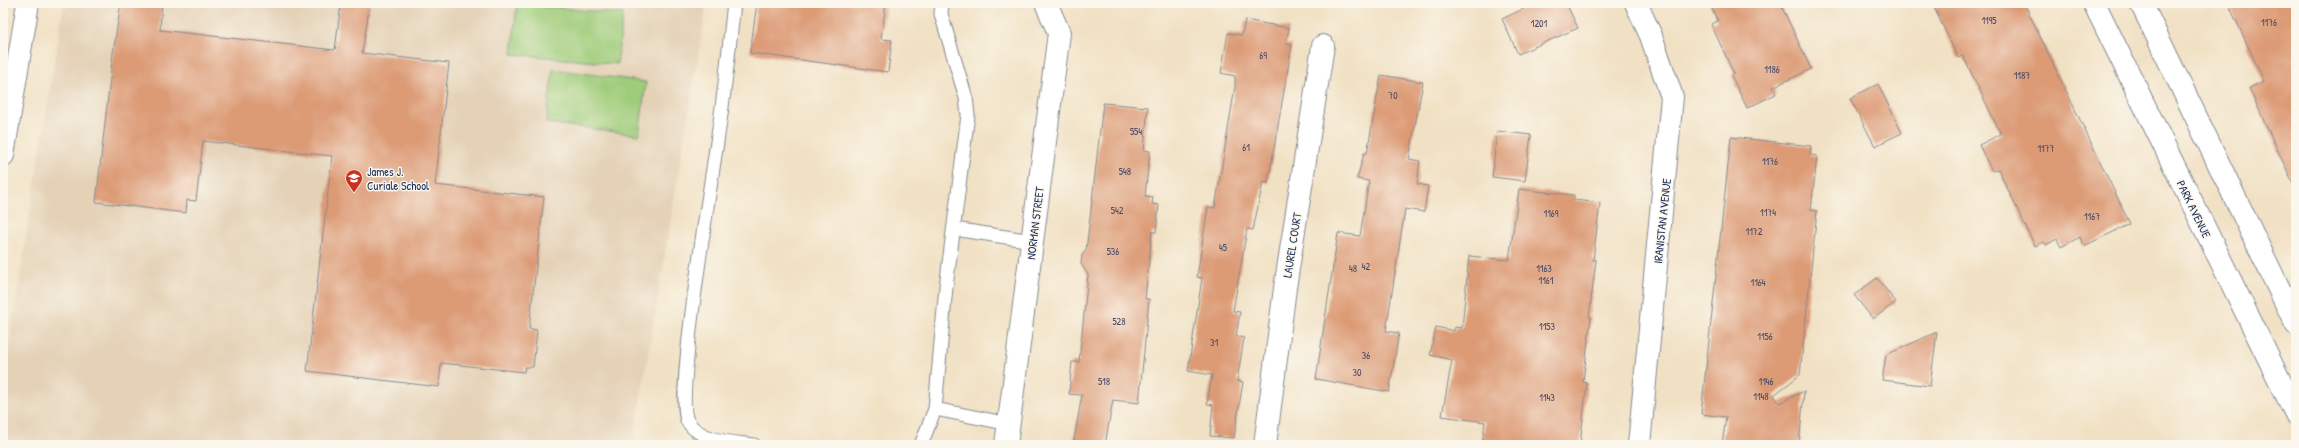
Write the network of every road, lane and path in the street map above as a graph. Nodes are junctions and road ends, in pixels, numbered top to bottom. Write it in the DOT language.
graph roads {
  1 [pos="28,3"];
  2 [pos="734,3"];
  3 [pos="942,3"];
  4 [pos="1046,3"];
  5 [pos="1636,3"];
  6 [pos="2094,3"];
  7 [pos="2141,3"];
  8 [pos="1324,46"];
  9 [pos="3,155"];
  10 [pos="954,229"];
  11 [pos="1032,241"];
  12 [pos="2296,324"];
  13 [pos="935,409"];
  14 [pos="2296,414"];
  15 [pos="1007,435"];
  16 [pos="754,445"];
  17 [pos="921,445"];
  18 [pos="1265,445"];
  19 [pos="1639,445"];
  1 -- 9 [label="street"];
  2 -- 16 [label="lane"];
  3 -- 10 [label="lane"];
  4 -- 11 [label="street, NORMAN STREET"];
  5 -- 19 [label="street, IRANISTAN AVENUE"];
  6 -- 14 [label="street, PARK AVENUE"];
  7 -- 12 [label="street"];
  8 -- 18 [label="street, LAUREL COURT"];
  10 -- 11 [label="lane"];
  10 -- 13 [label="lane"];
  11 -- 15 [label="street, NORMAN STREET"];
  13 -- 15 [label="lane"];
  13 -- 17 [label="lane"];
}
